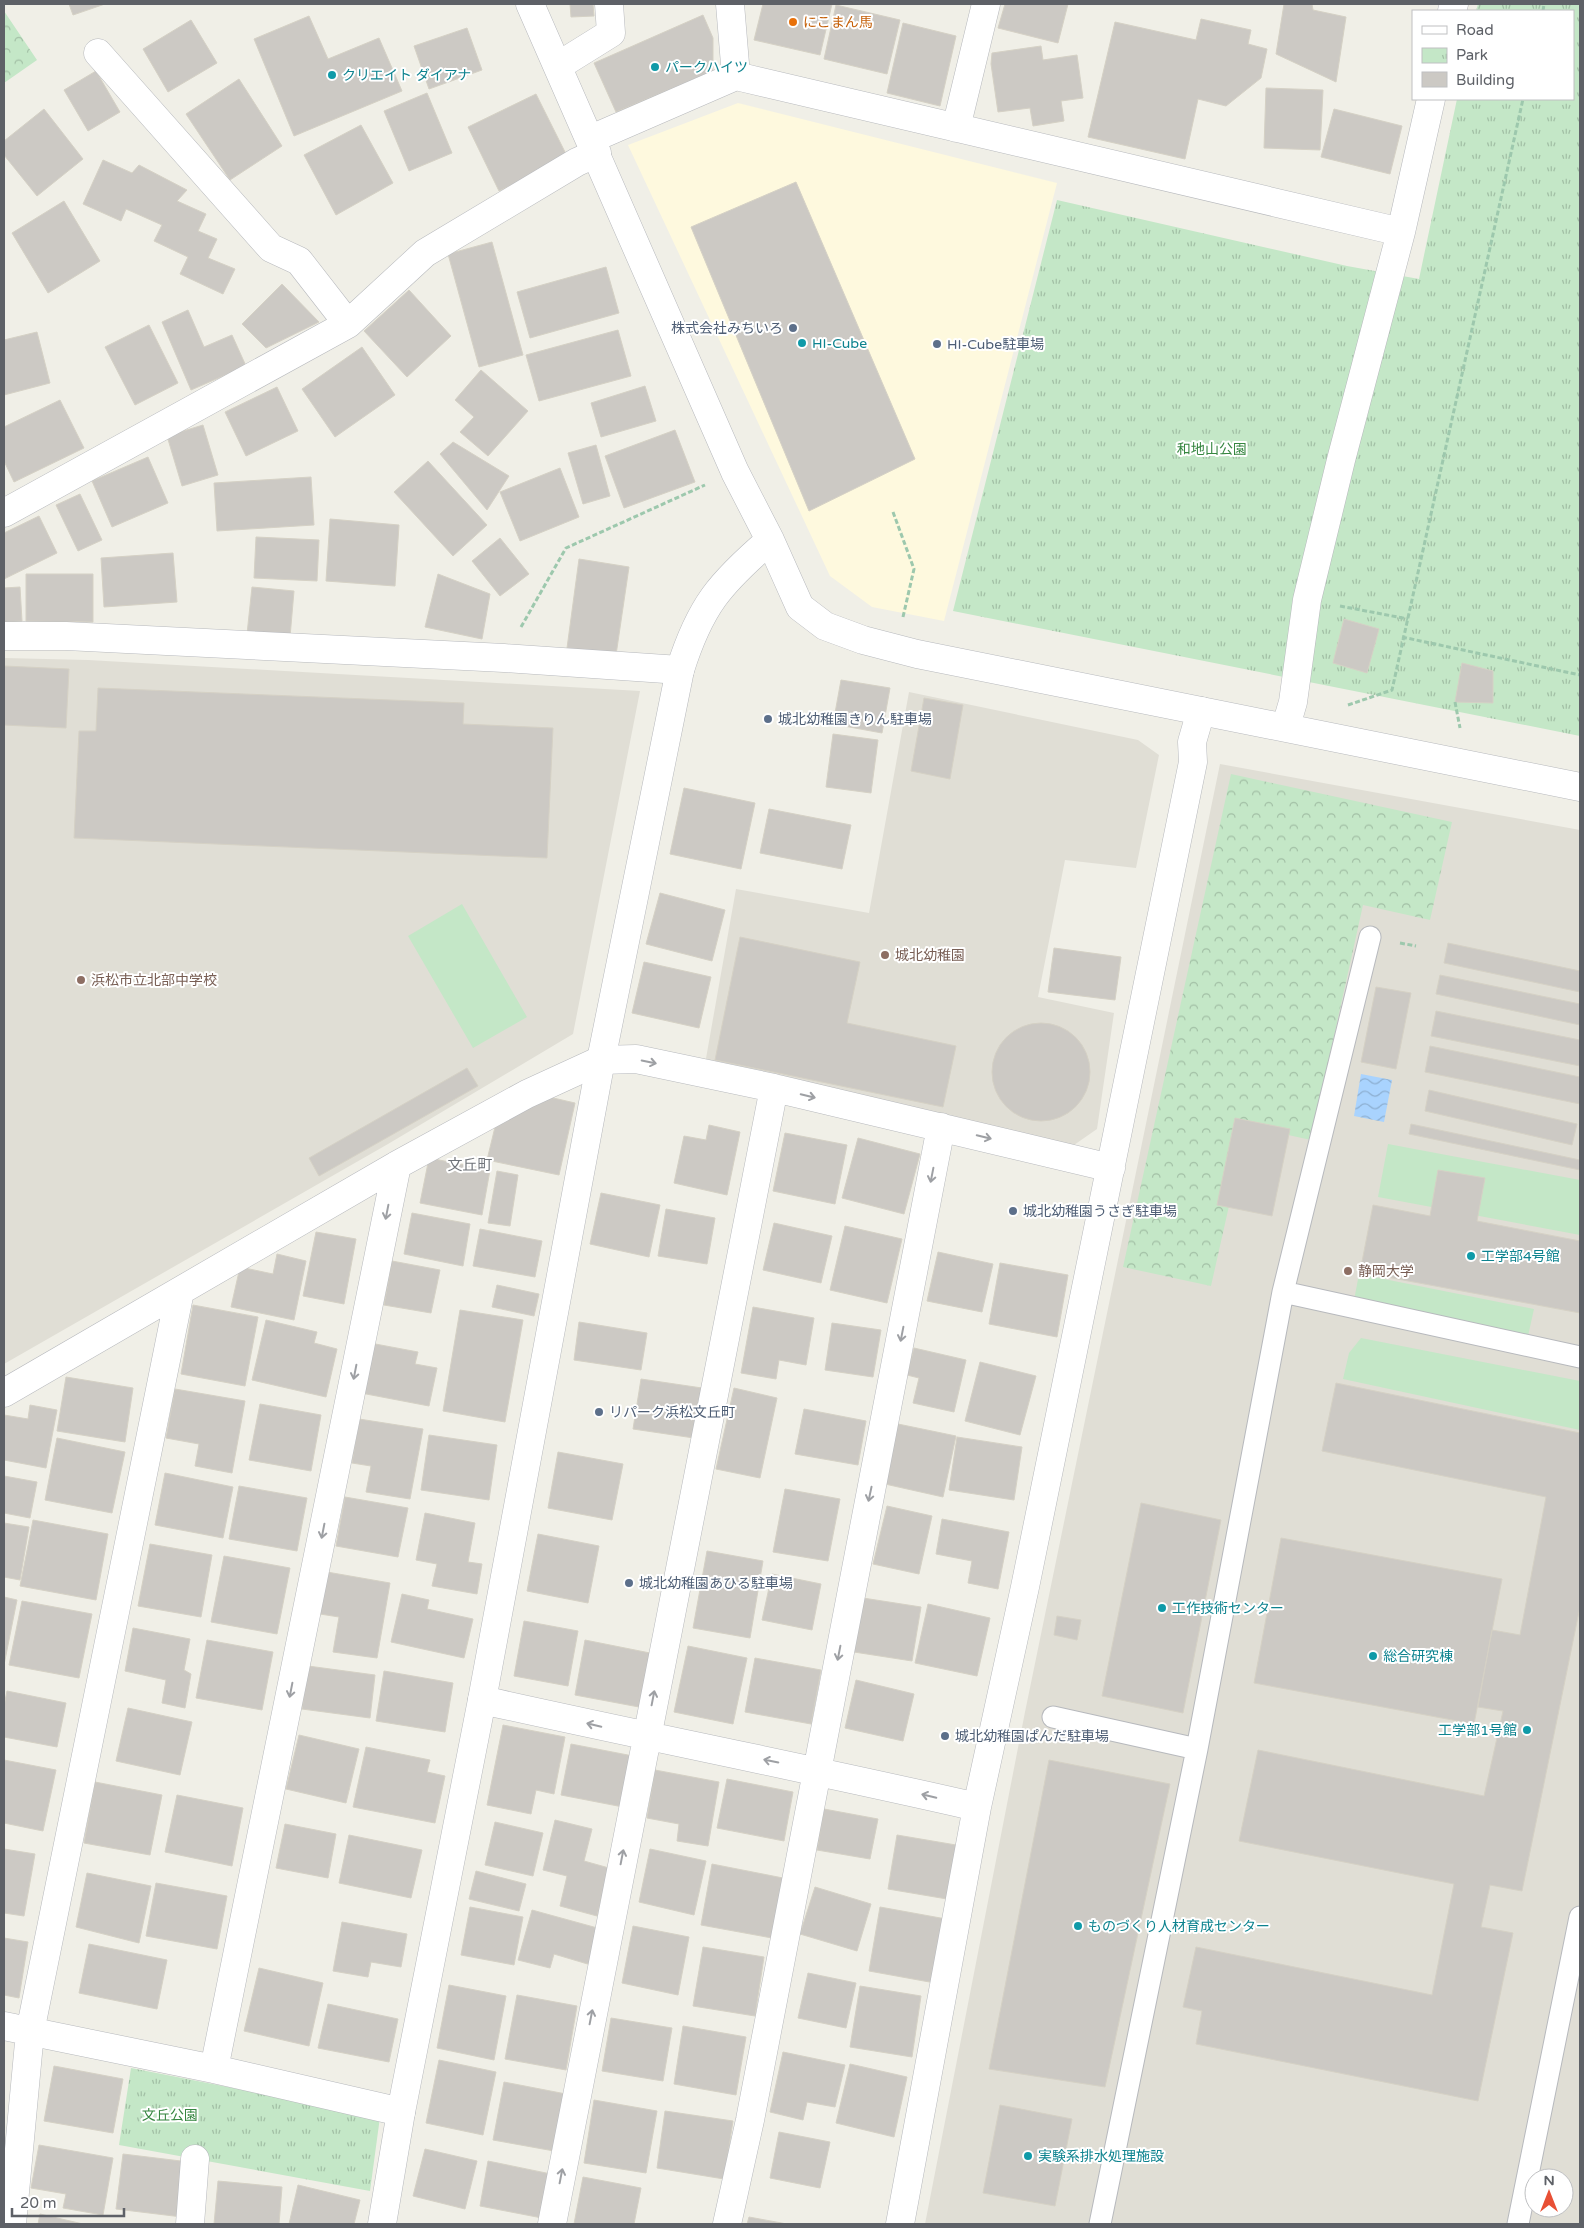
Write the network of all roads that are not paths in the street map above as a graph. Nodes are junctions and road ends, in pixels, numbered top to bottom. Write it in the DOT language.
graph roads {
  1 [pos="530,4"];
  2 [pos="610,4"];
  3 [pos="730,4"];
  4 [pos="986,4"];
  5 [pos="98,53"];
  6 [pos="558,66"];
  7 [pos="736,76"];
  8 [pos="1431,100"];
  9 [pos="956,128"];
  10 [pos="594,146"];
  11 [pos="1401,232"];
  12 [pos="348,324"];
  13 [pos="4,513"];
  14 [pos="770,540"];
  15 [pos="4,636"];
  16 [pos="680,670"];
  17 [pos="1201,711"];
  18 [pos="1286,726"];
  19 [pos="1580,787"];
  20 [pos="1370,937"];
  21 [pos="601,1060"];
  22 [pos="774,1088"];
  23 [pos="941,1127"];
  24 [pos="397,1165"];
  25 [pos="1111,1168"];
  26 [pos="180,1291"];
  27 [pos="1283,1292"];
  28 [pos="1580,1357"];
  29 [pos="4,1393"];
  30 [pos="482,1700"];
  31 [pos="1053,1717"];
  32 [pos="645,1737"];
  33 [pos="1197,1749"];
  34 [pos="817,1770"];
  35 [pos="977,1807"];
  36 [pos="1580,1917"];
  37 [pos="4,2026"];
  38 [pos="30,2032"];
  39 [pos="214,2069"];
  40 [pos="401,2112"];
  41 [pos="196,2159"];
  42 [pos="12,2224"];
  43 [pos="190,2224"];
  44 [pos="382,2224"];
  45 [pos="552,2224"];
  46 [pos="727,2224"];
  47 [pos="900,2224"];
  48 [pos="1100,2224"];
  49 [pos="1518,2224"];
  1 -- 6 [label="street"];
  2 -- 6 [label="street"];
  3 -- 7 [label="street"];
  4 -- 9 [label="street"];
  5 -- 12 [label="street"];
  6 -- 10 [label="street"];
  7 -- 9 [label="street"];
  7 -- 10 [label="street"];
  8 -- 11 [label="street"];
  9 -- 11 [label="street"];
  10 -- 12 [label="street"];
  10 -- 14 [label="street"];
  11 -- 18 [label="street"];
  12 -- 13 [label="street"];
  14 -- 16 [label="street"];
  14 -- 17 [label="street"];
  15 -- 16 [label="street"];
  16 -- 21 [label="street"];
  17 -- 18 [label="street"];
  17 -- 25 [label="street"];
  18 -- 19 [label="street"];
  20 -- 27 [label="lane"];
  21 -- 22 [label="street, one-way"];
  21 -- 24 [label="street"];
  21 -- 30 [label="street"];
  22 -- 23 [label="street, one-way"];
  32 -- 22 [label="street, one-way"];
  23 -- 25 [label="street, one-way"];
  23 -- 34 [label="street, one-way"];
  24 -- 26 [label="street"];
  24 -- 39 [label="street, one-way"];
  25 -- 35 [label="street"];
  26 -- 29 [label="street"];
  26 -- 38 [label="street"];
  27 -- 28 [label="lane"];
  27 -- 33 [label="lane"];
  32 -- 30 [label="street, one-way"];
  30 -- 40 [label="street"];
  31 -- 33 [label="lane"];
  34 -- 32 [label="street, one-way"];
  45 -- 32 [label="street, one-way"];
  33 -- 48 [label="lane"];
  35 -- 34 [label="street, one-way"];
  34 -- 46 [label="street"];
  35 -- 47 [label="street"];
  36 -- 49 [label="lane"];
  37 -- 38 [label="street"];
  38 -- 39 [label="street"];
  38 -- 42 [label="street"];
  39 -- 40 [label="street"];
  40 -- 44 [label="street"];
  41 -- 43 [label="street"];
}
